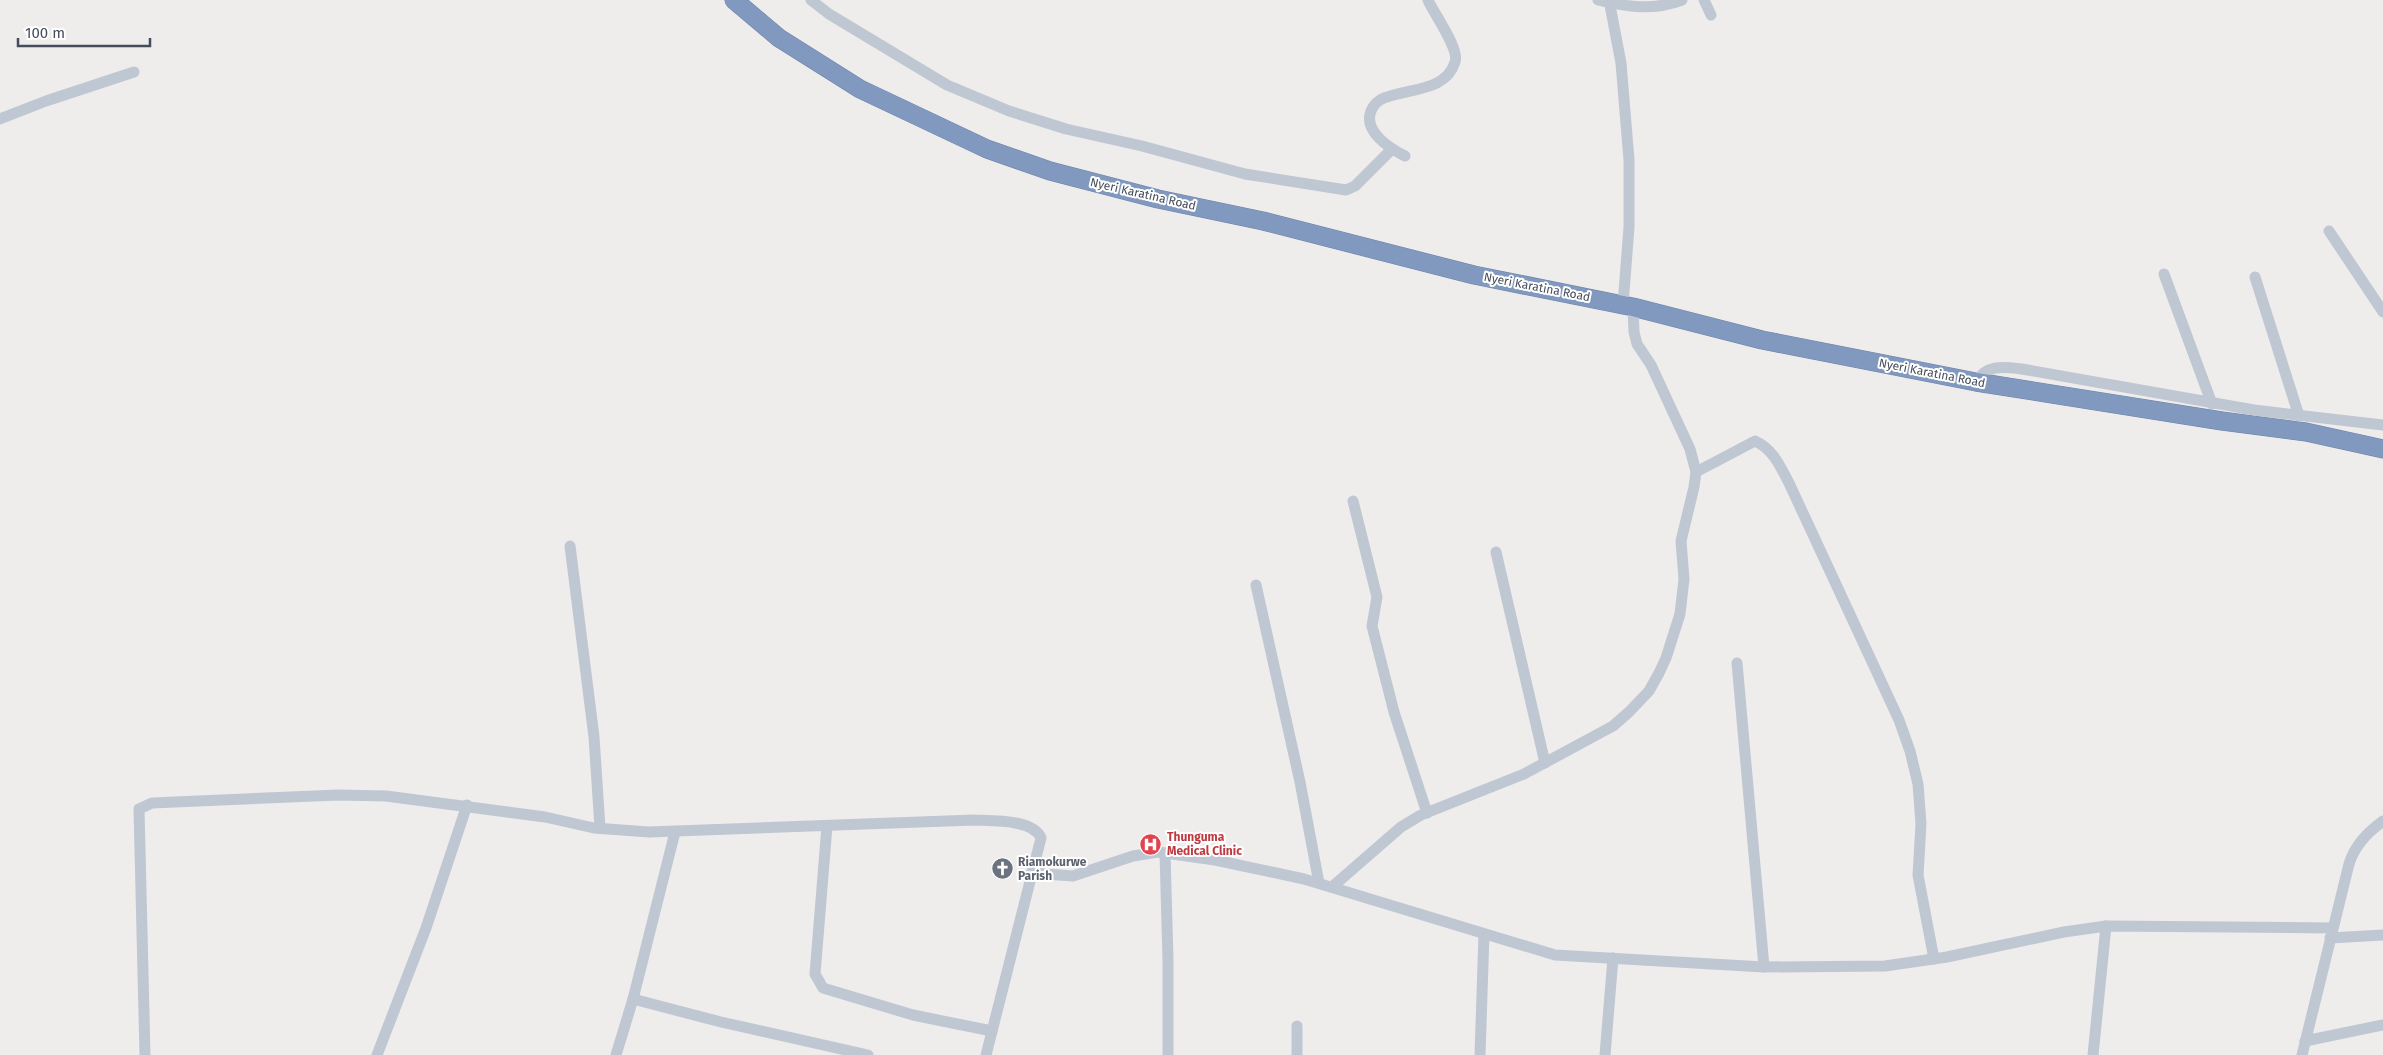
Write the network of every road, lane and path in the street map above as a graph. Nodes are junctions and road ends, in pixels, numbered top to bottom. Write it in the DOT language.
graph roads {
  1 [pos="734,0"];
  2 [pos="811,0"];
  3 [pos="1428,0"];
  4 [pos="1682,0"];
  5 [pos="1704,0"];
  6 [pos="1605,1"];
  7 [pos="1711,15"];
  8 [pos="134,72"];
  9 [pos="0,118"];
  10 [pos="1392,149"];
  11 [pos="1405,156"];
  12 [pos="2329,231"];
  13 [pos="2164,274"];
  14 [pos="2255,277"];
  15 [pos="1628,306"];
  16 [pos="2383,312"];
  17 [pos="1976,382"];
  18 [pos="2212,404"];
  19 [pos="2299,416"];
  20 [pos="2383,425"];
  21 [pos="2383,449"];
  22 [pos="1696,472"];
  23 [pos="1353,501"];
  24 [pos="570,546"];
  25 [pos="1496,552"];
  26 [pos="1256,585"];
  27 [pos="1737,663"];
  28 [pos="1545,763"];
  29 [pos="468,805"];
  30 [pos="1427,813"];
  31 [pos="2383,821"];
  32 [pos="827,826"];
  33 [pos="600,828"];
  34 [pos="675,832"];
  35 [pos="1165,854"];
  36 [pos="1031,872"];
  37 [pos="1319,883"];
  38 [pos="1332,887"];
  39 [pos="2106,926"];
  40 [pos="2331,933"];
  41 [pos="1484,934"];
  42 [pos="2383,935"];
  43 [pos="1613,958"];
  44 [pos="1934,959"];
  45 [pos="1764,967"];
  46 [pos="634,999"];
  47 [pos="2383,1025"];
  48 [pos="1297,1026"];
  49 [pos="992,1031"];
  50 [pos="2305,1041"];
  51 [pos="145,1055"];
  52 [pos="377,1055"];
  53 [pos="616,1055"];
  54 [pos="868,1055"];
  55 [pos="986,1055"];
  56 [pos="1168,1055"];
  57 [pos="1297,1055"];
  58 [pos="1480,1055"];
  59 [pos="1605,1055"];
  60 [pos="2093,1055"];
  61 [pos="2302,1055"];
  1 -- 15 [label="highway, Nyeri Karatina Road"];
  2 -- 10 [label="street"];
  3 -- 10 [label="street"];
  4 -- 6 [label="street"];
  5 -- 7 [label="street"];
  6 -- 15 [label="street"];
  8 -- 9 [label="street"];
  10 -- 11 [label="street"];
  12 -- 16 [label="street"];
  13 -- 18 [label="street"];
  14 -- 19 [label="street"];
  15 -- 17 [label="highway, Nyeri Karatina Road"];
  15 -- 22 [label="street"];
  17 -- 18 [label="street"];
  17 -- 21 [label="highway, Nyeri Karatina Road"];
  18 -- 19 [label="street"];
  19 -- 20 [label="street"];
  22 -- 28 [label="street"];
  22 -- 44 [label="street"];
  23 -- 30 [label="street"];
  24 -- 33 [label="street"];
  25 -- 28 [label="street"];
  26 -- 37 [label="street"];
  27 -- 45 [label="street"];
  28 -- 30 [label="street"];
  29 -- 33 [label="street"];
  29 -- 51 [label="street"];
  29 -- 52 [label="street"];
  30 -- 38 [label="street"];
  31 -- 40 [label="street"];
  32 -- 34 [label="street"];
  32 -- 36 [label="street"];
  32 -- 49 [label="street"];
  33 -- 34 [label="street"];
  34 -- 46 [label="street"];
  35 -- 36 [label="street"];
  35 -- 37 [label="street"];
  35 -- 56 [label="street"];
  36 -- 49 [label="street"];
  37 -- 38 [label="street"];
  38 -- 41 [label="street"];
  39 -- 40 [label="street"];
  39 -- 44 [label="street"];
  39 -- 60 [label="street"];
  40 -- 42 [label="street"];
  40 -- 50 [label="street"];
  41 -- 43 [label="street"];
  41 -- 58 [label="street"];
  43 -- 45 [label="street"];
  43 -- 59 [label="street"];
  44 -- 45 [label="street"];
  46 -- 53 [label="street"];
  46 -- 54 [label="street"];
  47 -- 50 [label="street"];
  48 -- 57 [label="street"];
  49 -- 55 [label="street"];
  50 -- 61 [label="street"];
}
